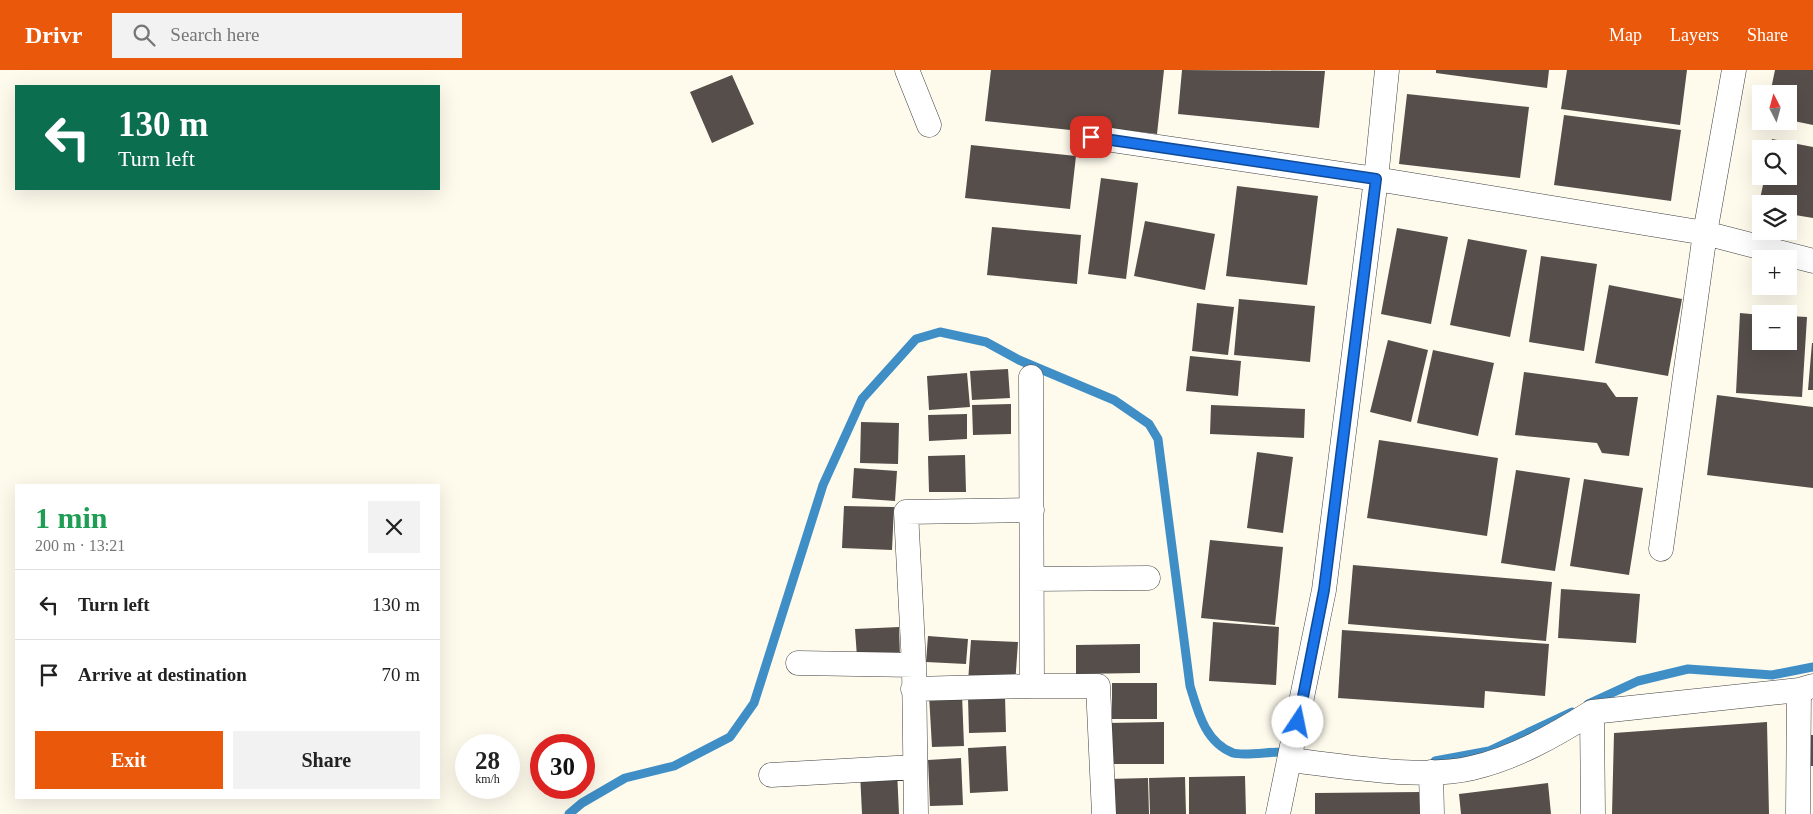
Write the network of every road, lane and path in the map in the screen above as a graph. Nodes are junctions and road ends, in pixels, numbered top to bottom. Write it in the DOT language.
graph roads {
  1 [pos="906,70"];
  2 [pos="1387,70"];
  3 [pos="1734,70"];
  4 [pos="929,125"];
  5 [pos="1091,137"];
  6 [pos="1376,179"];
  7 [pos="1705,233"];
  8 [pos="1813,261"];
  9 [pos="1032,377"];
  10 [pos="1032,510"];
  11 [pos="1661,549"];
  12 [pos="1148,578"];
  13 [pos="1032,579"];
  14 [pos="798,663"];
  15 [pos="914,665"];
  16 [pos="1032,686"];
  17 [pos="1806,688"];
  18 [pos="913,689"];
  19 [pos="1592,712"];
  20 [pos="1290,760"];
  21 [pos="914,766"];
  22 [pos="1432,772"];
  23 [pos="771,774"];
  24 [pos="916,814"];
  25 [pos="1104,814"];
  26 [pos="1278,814"];
  27 [pos="1432,814"];
  28 [pos="1593,814"];
  29 [pos="1798,814"];
  1 -- 4 [label="street"];
  2 -- 6 [label="street"];
  3 -- 7 [label="street"];
  5 -- 6 [label="street"];
  6 -- 7 [label="street"];
  6 -- 20 [label="street"];
  7 -- 8 [label="street"];
  7 -- 11 [label="street"];
  9 -- 10 [label="street"];
  10 -- 13 [label="street"];
  10 -- 15 [label="street"];
  12 -- 13 [label="street"];
  13 -- 16 [label="street"];
  14 -- 15 [label="street"];
  15 -- 18 [label="street"];
  16 -- 18 [label="street"];
  16 -- 25 [label="street"];
  17 -- 19 [label="street"];
  17 -- 29 [label="street"];
  18 -- 21 [label="street"];
  19 -- 22 [label="street"];
  19 -- 28 [label="street"];
  20 -- 22 [label="street"];
  20 -- 26 [label="street"];
  21 -- 23 [label="street"];
  21 -- 24 [label="street"];
  22 -- 27 [label="street"];
}
